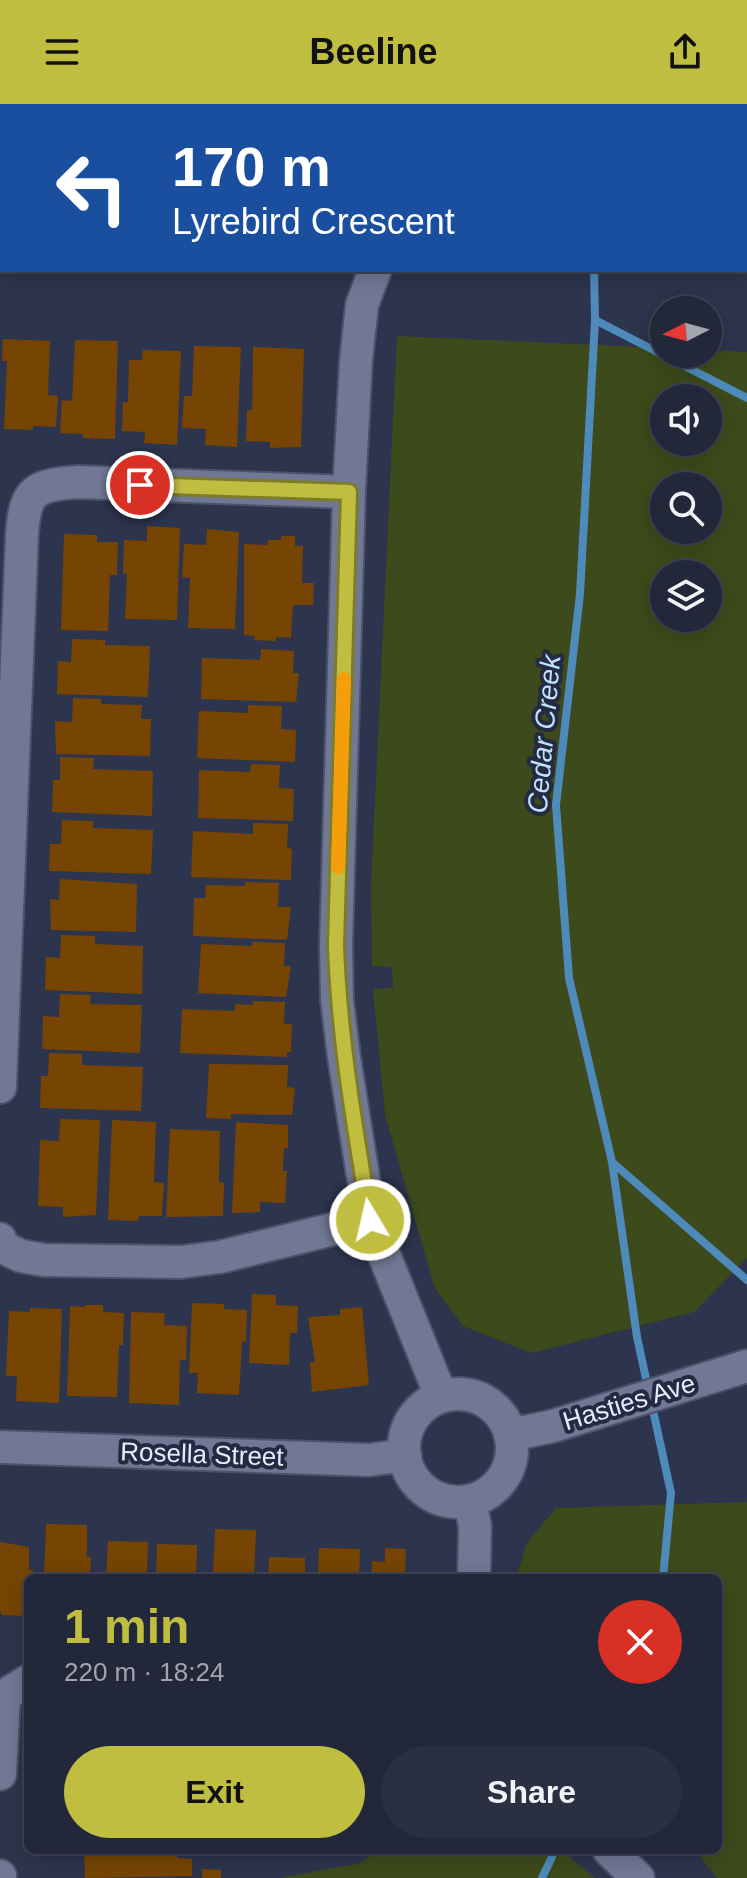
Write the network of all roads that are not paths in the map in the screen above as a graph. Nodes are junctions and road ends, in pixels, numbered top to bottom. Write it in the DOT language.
graph roads {
  1 [pos="374,272"];
  2 [pos="349,492"];
  3 [pos="0,1087"];
  4 [pos="370,1220"];
  5 [pos="0,1239"];
  6 [pos="747,1366"];
  7 [pos="441,1396"];
  8 [pos="510,1435"];
  9 [pos="0,1447"];
  10 [pos="405,1455"];
  11 [pos="470,1501"];
  12 [pos="474,1574"];
  13 [pos="24,1684"];
  14 [pos="0,1774"];
  15 [pos="613,1854"];
  16 [pos="638,1878"];
  1 -- 2 [label="street"];
  2 -- 3 [label="street"];
  2 -- 4 [label="street"];
  4 -- 5 [label="street"];
  4 -- 7 [label="street"];
  6 -- 8 [label="street, Hasties Ave"];
  7 -- 8 [label="street"];
  7 -- 10 [label="street"];
  8 -- 11 [label="street"];
  9 -- 10 [label="street, Rosella Street"];
  10 -- 11 [label="street"];
  11 -- 12 [label="street"];
  13 -- 14 [label="street"];
  15 -- 16 [label="street"];
}
